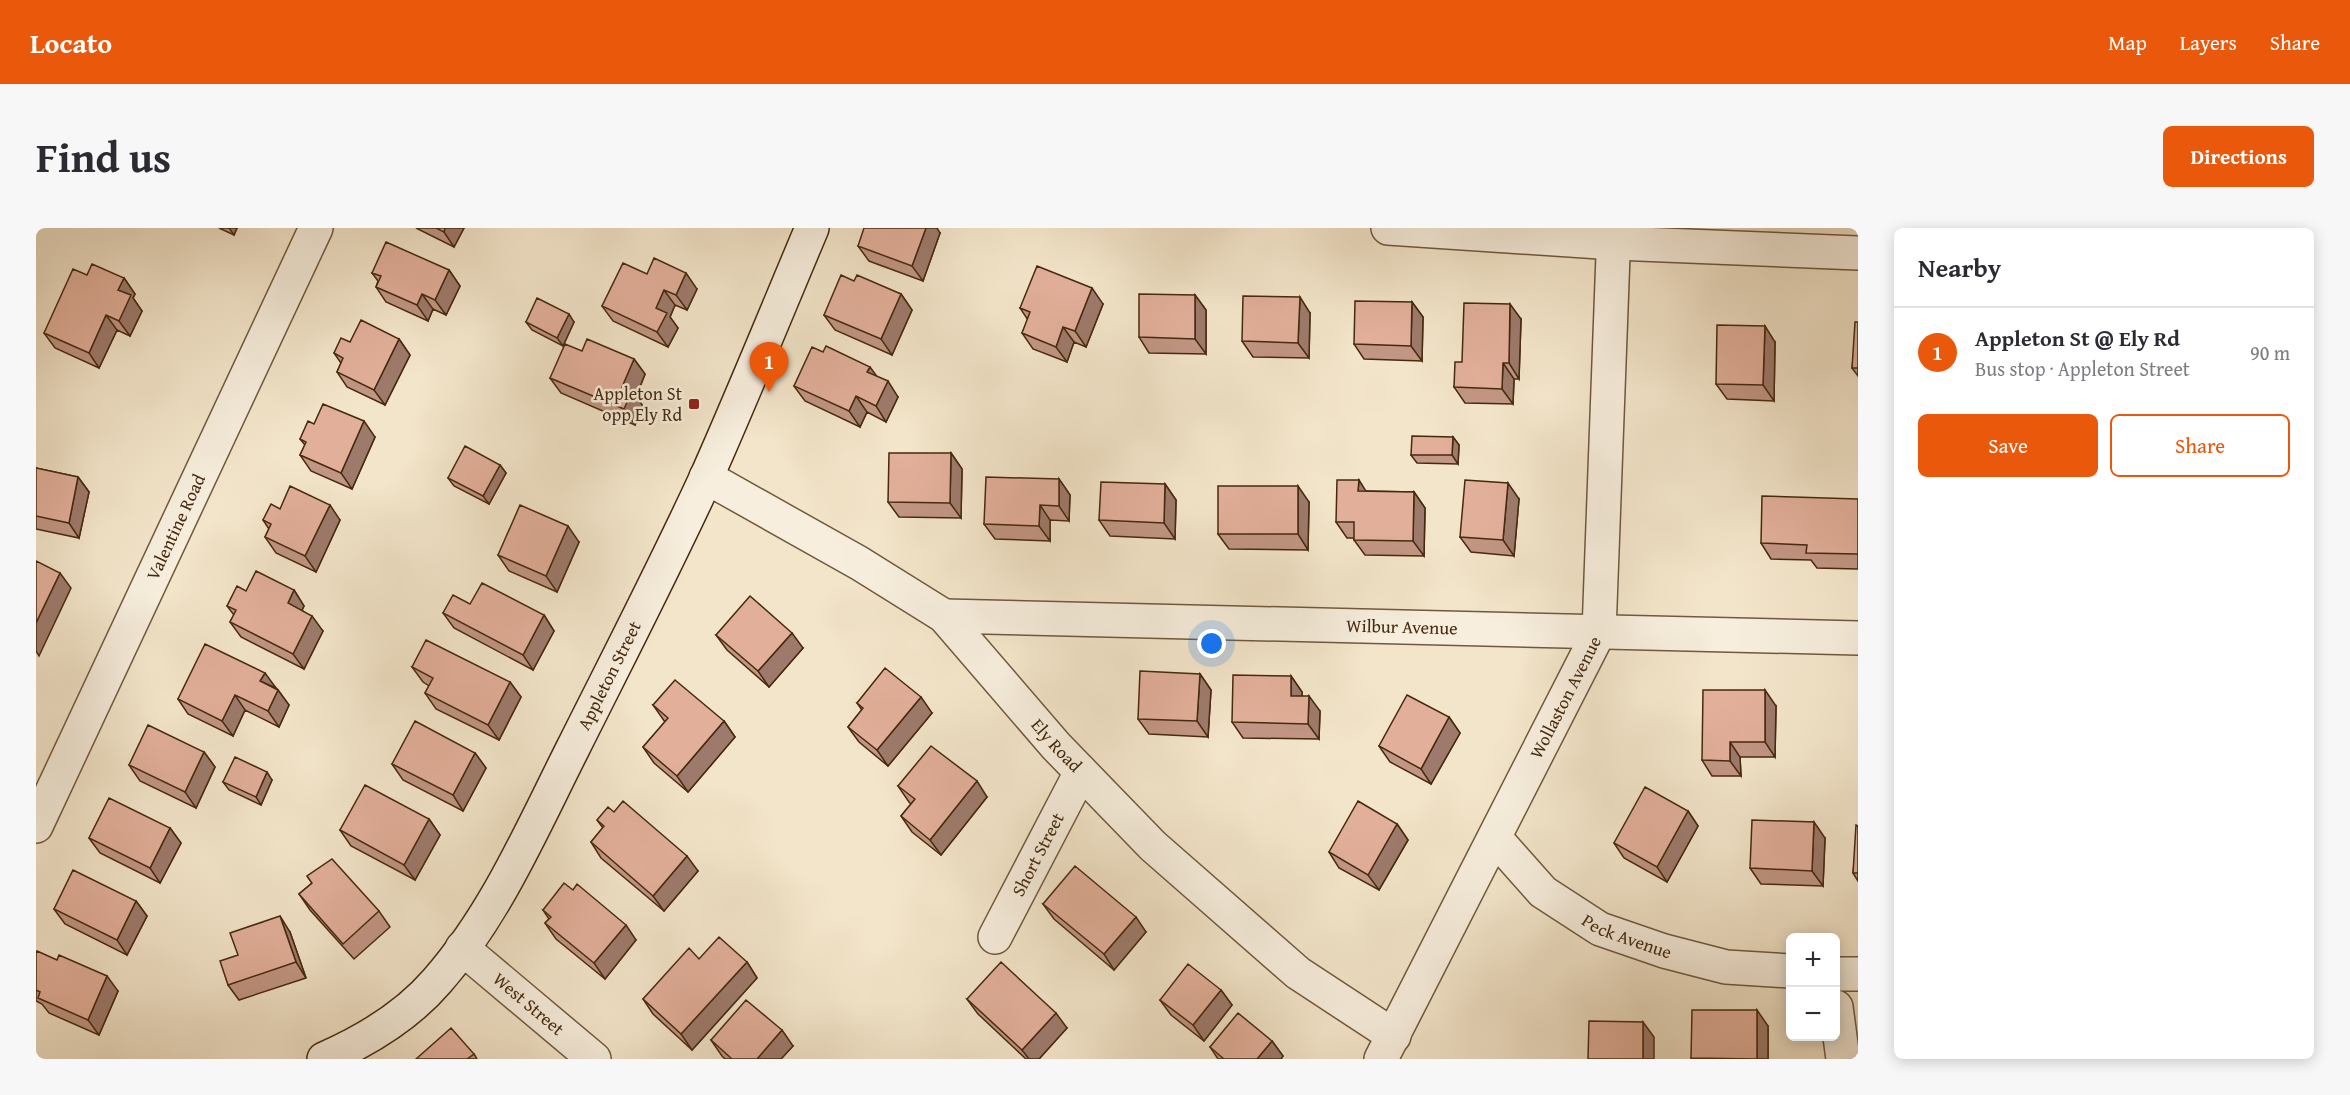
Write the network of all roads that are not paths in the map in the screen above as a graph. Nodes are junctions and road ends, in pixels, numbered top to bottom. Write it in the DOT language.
graph roads {
  1 [pos="316,228"];
  2 [pos="812,228"];
  3 [pos="1388,228"];
  4 [pos="1615,235"];
  5 [pos="1858,253"];
  6 [pos="706,477"];
  7 [pos="944,616"];
  8 [pos="1599,632"];
  9 [pos="1858,638"];
  10 [pos="1081,772"];
  11 [pos="36,826"];
  12 [pos="1495,838"];
  13 [pos="995,936"];
  14 [pos="462,948"];
  15 [pos="1786,971"];
  16 [pos="1840,974"];
  17 [pos="1858,974"];
  18 [pos="1840,1037"];
  19 [pos="1387,1048"];
  20 [pos="324,1059"];
  21 [pos="594,1059"];
  22 [pos="1843,1059"];
  1 -- 11 [label="street, Valentine Road"];
  2 -- 6 [label="street, Appleton Street"];
  3 -- 4 [label="street"];
  4 -- 5 [label="street"];
  4 -- 8 [label="street, Wollaston Avenue"];
  6 -- 7 [label="street, Ely Road"];
  6 -- 14 [label="street, Appleton Street"];
  7 -- 8 [label="street, Wilbur Avenue"];
  7 -- 10 [label="street, Ely Road"];
  8 -- 9 [label="street, Wilbur Avenue"];
  8 -- 12 [label="street, Wollaston Avenue"];
  10 -- 13 [label="street, Short Street"];
  10 -- 19 [label="street, Ely Road"];
  12 -- 15 [label="street, Peck Avenue"];
  12 -- 19 [label="street, Wollaston Avenue"];
  14 -- 20 [label="street, Appleton Street"];
  14 -- 21 [label="street, West Street"];
  16 -- 17 [label="street"];
  18 -- 22 [label="street"];
}
